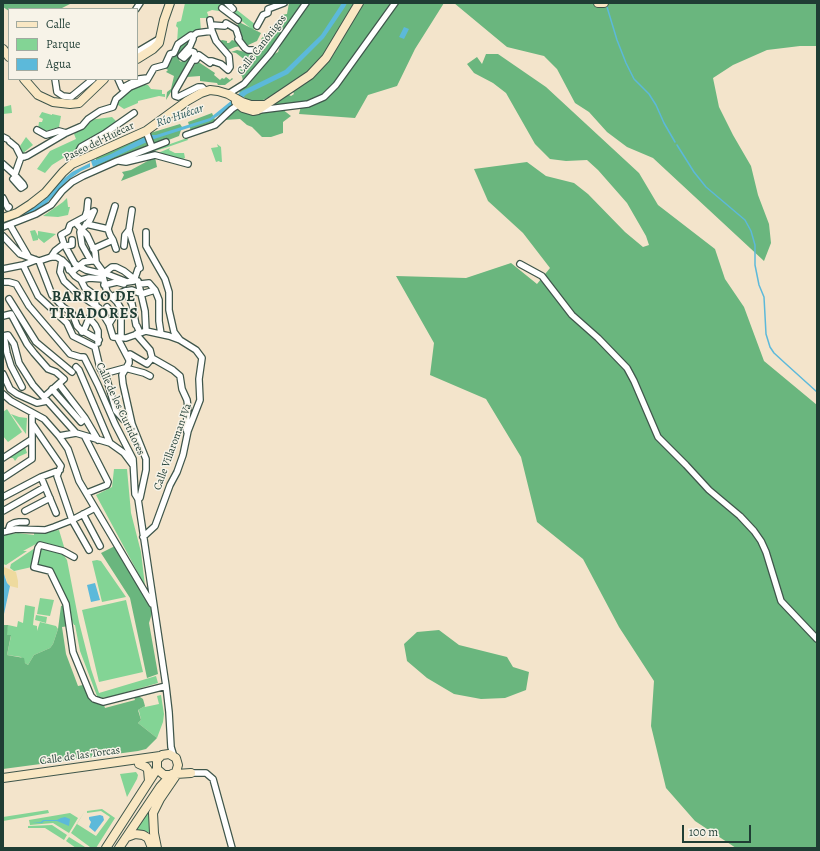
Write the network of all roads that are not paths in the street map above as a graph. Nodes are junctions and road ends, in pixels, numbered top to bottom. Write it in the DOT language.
graph roads {
  1 [pos="170,3"];
  2 [pos="226,3"];
  3 [pos="306,3"];
  4 [pos="359,3"];
  5 [pos="395,3"];
  6 [pos="598,3"];
  7 [pos="604,3"];
  8 [pos="281,4"];
  9 [pos="222,8"];
  10 [pos="233,9"];
  11 [pos="238,20"];
  12 [pos="211,25"];
  13 [pos="257,26"];
  14 [pos="193,36"];
  15 [pos="161,38"];
  16 [pos="253,50"];
  17 [pos="138,51"];
  18 [pos="138,58"];
  19 [pos="193,60"];
  20 [pos="208,61"];
  21 [pos="214,65"];
  22 [pos="150,77"];
  23 [pos="25,80"];
  24 [pos="55,80"];
  25 [pos="92,80"];
  26 [pos="103,80"];
  27 [pos="118,80"];
  28 [pos="137,80"];
  29 [pos="138,80"];
  30 [pos="206,91"];
  31 [pos="230,95"];
  32 [pos="239,103"];
  33 [pos="265,105"];
  34 [pos="258,110"];
  35 [pos="134,112"];
  36 [pos="37,130"];
  37 [pos="66,133"];
  38 [pos="146,133"];
  39 [pos="186,135"];
  40 [pos="7,139"];
  41 [pos="166,142"];
  42 [pos="151,146"];
  43 [pos="41,150"];
  44 [pos="21,157"];
  45 [pos="117,161"];
  46 [pos="77,162"];
  47 [pos="3,164"];
  48 [pos="188,164"];
  49 [pos="14,177"];
  50 [pos="23,185"];
  51 [pos="3,199"];
  52 [pos="88,201"];
  53 [pos="115,206"];
  54 [pos="9,207"];
  55 [pos="132,210"];
  56 [pos="85,217"];
  57 [pos="3,218"];
  58 [pos="78,222"];
  59 [pos="86,224"];
  60 [pos="7,226"];
  61 [pos="108,229"];
  62 [pos="82,230"];
  63 [pos="129,230"];
  64 [pos="146,232"];
  65 [pos="3,236"];
  66 [pos="72,240"];
  67 [pos="113,240"];
  68 [pos="65,245"];
  69 [pos="124,246"];
  70 [pos="93,249"];
  71 [pos="116,249"];
  72 [pos="28,256"];
  73 [pos="51,257"];
  74 [pos="72,258"];
  75 [pos="38,261"];
  76 [pos="63,261"];
  77 [pos="94,261"];
  78 [pos="520,264"];
  79 [pos="23,265"];
  80 [pos="79,266"];
  81 [pos="110,267"];
  82 [pos="3,268"];
  83 [pos="70,270"];
  84 [pos="103,275"];
  85 [pos="135,277"];
  86 [pos="120,279"];
  87 [pos="81,280"];
  88 [pos="3,282"];
  89 [pos="127,282"];
  90 [pos="140,284"];
  91 [pos="104,285"];
  92 [pos="155,290"];
  93 [pos="124,291"];
  94 [pos="142,294"];
  95 [pos="111,297"];
  96 [pos="9,299"];
  97 [pos="96,305"];
  98 [pos="63,307"];
  99 [pos="107,307"];
  100 [pos="3,316"];
  101 [pos="67,323"];
  102 [pos="109,324"];
  103 [pos="82,332"];
  104 [pos="140,333"];
  105 [pos="161,334"];
  106 [pos="4,336"];
  107 [pos="118,338"];
  108 [pos="99,340"];
  109 [pos="180,340"];
  110 [pos="95,347"];
  111 [pos="127,355"];
  112 [pos="152,358"];
  113 [pos="76,367"];
  114 [pos="125,368"];
  115 [pos="72,372"];
  116 [pos="3,374"];
  117 [pos="103,374"];
  118 [pos="150,376"];
  119 [pos="29,380"];
  120 [pos="59,384"];
  121 [pos="22,387"];
  122 [pos="52,390"];
  123 [pos="16,393"];
  124 [pos="3,394"];
  125 [pos="46,399"];
  126 [pos="32,412"];
  127 [pos="85,418"];
  128 [pos="132,424"];
  129 [pos="33,425"];
  130 [pos="76,433"];
  131 [pos="187,435"];
  132 [pos="59,436"];
  133 [pos="85,437"];
  134 [pos="32,439"];
  135 [pos="98,440"];
  136 [pos="110,443"];
  137 [pos="3,458"];
  138 [pos="135,468"];
  139 [pos="60,470"];
  140 [pos="41,477"];
  141 [pos="3,478"];
  142 [pos="45,487"];
  143 [pos="87,493"];
  144 [pos="3,497"];
  145 [pos="50,498"];
  146 [pos="138,499"];
  147 [pos="95,508"];
  148 [pos="3,511"];
  149 [pos="25,511"];
  150 [pos="56,513"];
  151 [pos="83,514"];
  152 [pos="72,520"];
  153 [pos="26,522"];
  154 [pos="5,531"];
  155 [pos="143,537"];
  156 [pos="100,546"];
  157 [pos="89,550"];
  158 [pos="74,557"];
  159 [pos="154,607"];
  160 [pos="817,639"];
  161 [pos="166,686"];
  162 [pos="171,740"];
  163 [pos="161,756"];
  164 [pos="174,756"];
  165 [pos="140,764"];
  166 [pos="157,768"];
  167 [pos="175,771"];
  168 [pos="191,773"];
  169 [pos="3,778"];
  170 [pos="149,781"];
  171 [pos="3,783"];
  172 [pos="126,838"];
  173 [pos="106,848"];
  174 [pos="119,848"];
  175 [pos="152,848"];
  176 [pos="157,848"];
  177 [pos="231,848"];
  1 -- 15 [label="street"];
  2 -- 10 [label="street"];
  3 -- 31 [label="street, Calle Canónigos"];
  4 -- 33 [label="street"];
  5 -- 34 [label="street"];
  6 -- 7 [label="street"];
  8 -- 13 [label="street"];
  9 -- 11 [label="street"];
  12 -- 14 [label="street"];
  12 -- 16 [label="street"];
  12 -- 20 [label="street"];
  14 -- 19 [label="street"];
  14 -- 22 [label="street"];
  15 -- 17 [label="street"];
  15 -- 18 [label="street"];
  19 -- 20 [label="street"];
  19 -- 30 [label="street"];
  20 -- 21 [label="street"];
  22 -- 29 [label="street"];
  22 -- 37 [label="street"];
  23 -- 26 [label="street"];
  24 -- 25 [label="street"];
  27 -- 28 [label="street"];
  30 -- 31 [label="street"];
  30 -- 38 [label="street, Paseo del Huécar"];
  31 -- 32 [label="street"];
  32 -- 33 [label="street"];
  32 -- 34 [label="street"];
  32 -- 39 [label="street"];
  33 -- 34 [label="street"];
  35 -- 46 [label="street"];
  36 -- 37 [label="street"];
  37 -- 44 [label="street"];
  38 -- 42 [label="street"];
  38 -- 46 [label="street, Paseo del Huécar"];
  40 -- 44 [label="street"];
  41 -- 42 [label="street"];
  42 -- 45 [label="street"];
  43 -- 44 [label="street"];
  44 -- 49 [label="street"];
  45 -- 48 [label="street"];
  45 -- 60 [label="street"];
  46 -- 57 [label="street, Paseo del Huécar"];
  47 -- 49 [label="street"];
  49 -- 50 [label="street"];
  51 -- 54 [label="street"];
  52 -- 56 [label="street"];
  53 -- 61 [label="street"];
  55 -- 63 [label="street"];
  56 -- 58 [label="street"];
  56 -- 59 [label="street"];
  58 -- 62 [label="street"];
  58 -- 68 [label="street"];
  59 -- 61 [label="street"];
  59 -- 62 [label="street"];
  60 -- 72 [label="street"];
  61 -- 67 [label="street"];
  62 -- 70 [label="street"];
  62 -- 77 [label="street"];
  63 -- 69 [label="street"];
  63 -- 85 [label="street"];
  64 -- 109 [label="street"];
  65 -- 72 [label="street"];
  66 -- 68 [label="street"];
  67 -- 70 [label="street"];
  67 -- 71 [label="street"];
  68 -- 73 [label="street"];
  68 -- 74 [label="street"];
  70 -- 77 [label="street"];
  72 -- 75 [label="street"];
  73 -- 75 [label="street"];
  73 -- 76 [label="street"];
  74 -- 76 [label="street"];
  74 -- 80 [label="street"];
  75 -- 79 [label="street"];
  75 -- 98 [label="street"];
  76 -- 83 [label="street"];
  76 -- 97 [label="street"];
  77 -- 80 [label="street"];
  77 -- 84 [label="street"];
  78 -- 160 [label="street"];
  79 -- 82 [label="street"];
  79 -- 101 [label="street"];
  80 -- 83 [label="street"];
  80 -- 84 [label="street"];
  81 -- 84 [label="street"];
  81 -- 85 [label="street"];
  81 -- 86 [label="street"];
  83 -- 87 [label="street"];
  84 -- 86 [label="street"];
  84 -- 87 [label="street"];
  84 -- 91 [label="street"];
  85 -- 89 [label="street"];
  85 -- 90 [label="street"];
  86 -- 89 [label="street"];
  87 -- 97 [label="street"];
  88 -- 138 [label="street, Calle de los Curtidores"];
  89 -- 91 [label="street"];
  90 -- 92 [label="street"];
  90 -- 94 [label="street"];
  91 -- 95 [label="street"];
  92 -- 94 [label="street"];
  92 -- 105 [label="street"];
  93 -- 94 [label="street"];
  93 -- 95 [label="street"];
  93 -- 104 [label="street"];
  94 -- 104 [label="street"];
  95 -- 107 [label="street"];
  96 -- 115 [label="street"];
  97 -- 102 [label="street"];
  98 -- 101 [label="street"];
  98 -- 103 [label="street"];
  99 -- 102 [label="street"];
  100 -- 120 [label="street"];
  101 -- 110 [label="street"];
  102 -- 107 [label="street"];
  103 -- 108 [label="street"];
  103 -- 108 [label="street"];
  104 -- 105 [label="street"];
  104 -- 107 [label="street"];
  104 -- 112 [label="street"];
  105 -- 109 [label="street"];
  106 -- 119 [label="street"];
  106 -- 121 [label="street"];
  107 -- 111 [label="street"];
  108 -- 110 [label="street"];
  109 -- 131 [label="street, Calle Villaroman IVa"];
  110 -- 117 [label="street"];
  111 -- 112 [label="street"];
  111 -- 114 [label="street"];
  112 -- 131 [label="street"];
  113 -- 136 [label="street"];
  114 -- 117 [label="street"];
  114 -- 118 [label="street"];
  114 -- 128 [label="street"];
  116 -- 123 [label="street"];
  117 -- 128 [label="street"];
  119 -- 121 [label="street"];
  119 -- 125 [label="street"];
  120 -- 122 [label="street"];
  120 -- 127 [label="street"];
  121 -- 123 [label="street"];
  122 -- 125 [label="street"];
  122 -- 127 [label="street"];
  123 -- 125 [label="street"];
  124 -- 126 [label="street"];
  125 -- 130 [label="street"];
  126 -- 129 [label="street"];
  126 -- 132 [label="street"];
  127 -- 135 [label="street"];
  128 -- 146 [label="street"];
  129 -- 134 [label="street"];
  129 -- 139 [label="street"];
  130 -- 132 [label="street"];
  130 -- 133 [label="street"];
  131 -- 155 [label="street, Calle Villaroman IVa"];
  132 -- 143 [label="street"];
  133 -- 135 [label="street"];
  133 -- 143 [label="street"];
  134 -- 137 [label="street"];
  134 -- 141 [label="street"];
  135 -- 136 [label="street"];
  136 -- 138 [label="street"];
  138 -- 146 [label="street"];
  139 -- 140 [label="street"];
  139 -- 152 [label="street"];
  140 -- 142 [label="street"];
  140 -- 144 [label="street"];
  142 -- 145 [label="street"];
  142 -- 148 [label="street"];
  143 -- 147 [label="street"];
  145 -- 149 [label="street"];
  145 -- 150 [label="street"];
  146 -- 155 [label="street"];
  147 -- 151 [label="street"];
  147 -- 159 [label="street"];
  151 -- 152 [label="street"];
  151 -- 156 [label="street"];
  152 -- 154 [label="street"];
  152 -- 157 [label="street"];
  153 -- 154 [label="street"];
  155 -- 159 [label="street"];
  158 -- 161 [label="street"];
  159 -- 161 [label="street"];
  161 -- 162 [label="street"];
  162 -- 163 [label="street"];
  162 -- 164 [label="street"];
  163 -- 164 [label="street"];
  163 -- 166 [label="street"];
  163 -- 169 [label="street, Calle de las Torcas"];
  164 -- 167 [label="street"];
  165 -- 166 [label="street"];
  165 -- 170 [label="street"];
  165 -- 171 [label="street"];
  166 -- 167 [label="street"];
  166 -- 170 [label="street"];
  167 -- 168 [label="street"];
  167 -- 172 [label="street"];
  167 -- 176 [label="street"];
  168 -- 177 [label="street"];
  170 -- 173 [label="street"];
  172 -- 174 [label="street"];
  172 -- 175 [label="street"];
}
